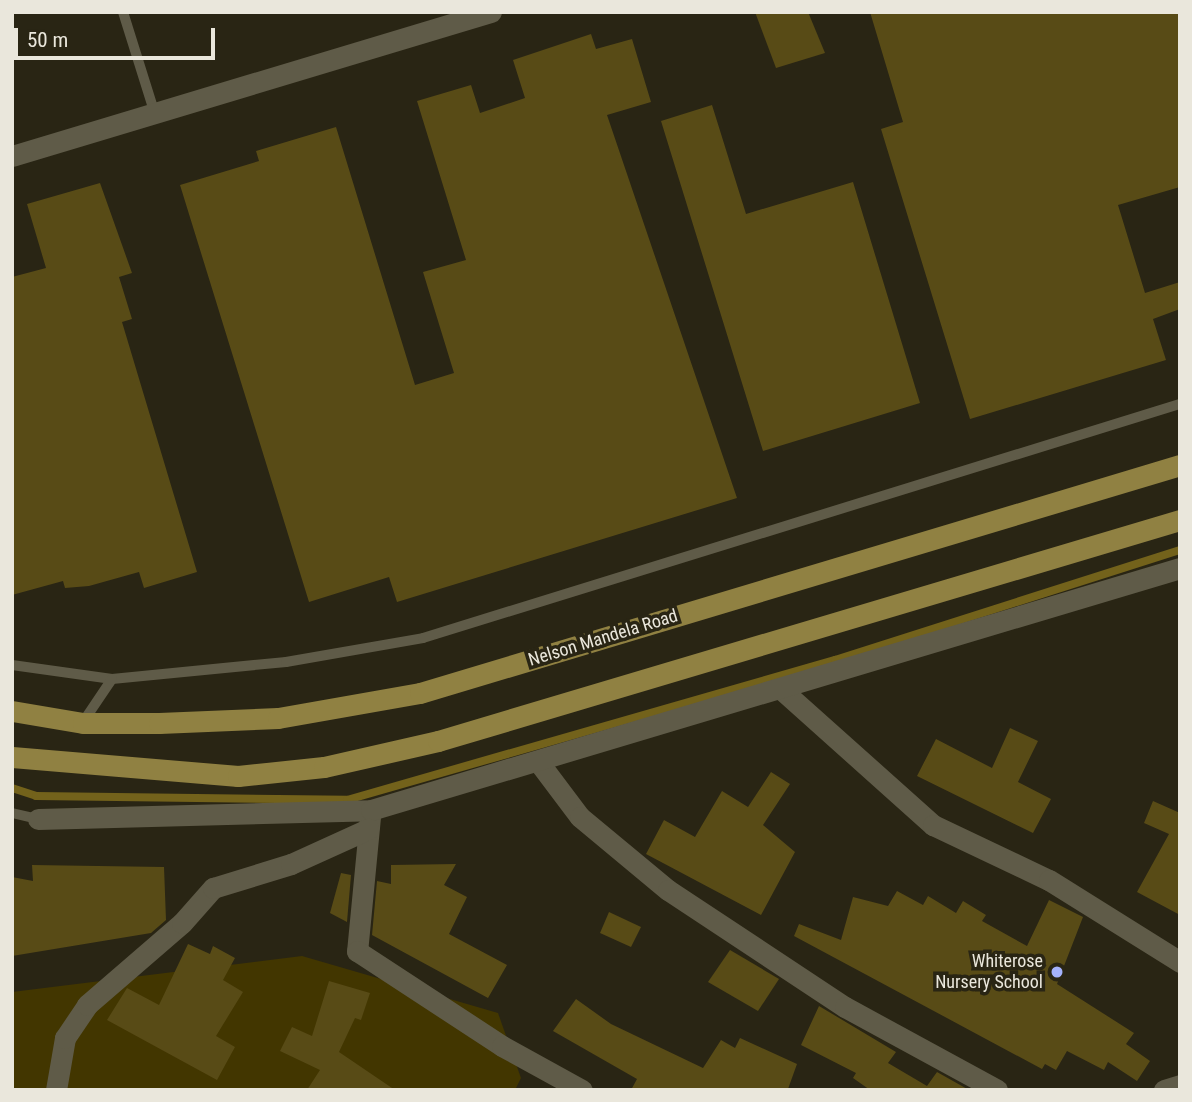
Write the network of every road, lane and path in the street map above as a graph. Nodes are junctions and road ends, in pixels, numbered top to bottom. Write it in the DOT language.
graph roads {
  1 [pos="123,12"];
  2 [pos="491,12"];
  3 [pos="156,117"];
  4 [pos="12,156"];
  5 [pos="1180,404"];
  6 [pos="1180,466"];
  7 [pos="1180,520"];
  8 [pos="1180,568"];
  9 [pos="12,665"];
  10 [pos="112,679"];
  11 [pos="782,690"];
  12 [pos="12,711"];
  13 [pos="83,723"];
  14 [pos="12,757"];
  15 [pos="540,764"];
  16 [pos="12,813"];
  17 [pos="38,819"];
  18 [pos="369,820"];
  19 [pos="1180,962"];
  20 [pos="1180,1085"];
  21 [pos="55,1090"];
  22 [pos="582,1090"];
  23 [pos="997,1090"];
  24 [pos="1164,1090"];
  1 -- 3 [label="lane"];
  2 -- 3 [label="street"];
  3 -- 4 [label="street"];
  5 -- 10 [label="lane"];
  6 -- 13 [label="main road, Nelson Mandela Road"];
  7 -- 14 [label="main road"];
  8 -- 11 [label="street"];
  9 -- 10 [label="lane"];
  10 -- 13 [label="lane"];
  11 -- 15 [label="street"];
  11 -- 19 [label="street"];
  12 -- 13 [label="main road, Nelson Mandela Road"];
  15 -- 18 [label="street"];
  15 -- 23 [label="street"];
  16 -- 17 [label="lane"];
  17 -- 18 [label="street"];
  18 -- 21 [label="street"];
  18 -- 22 [label="street"];
  20 -- 24 [label="street"];
}
